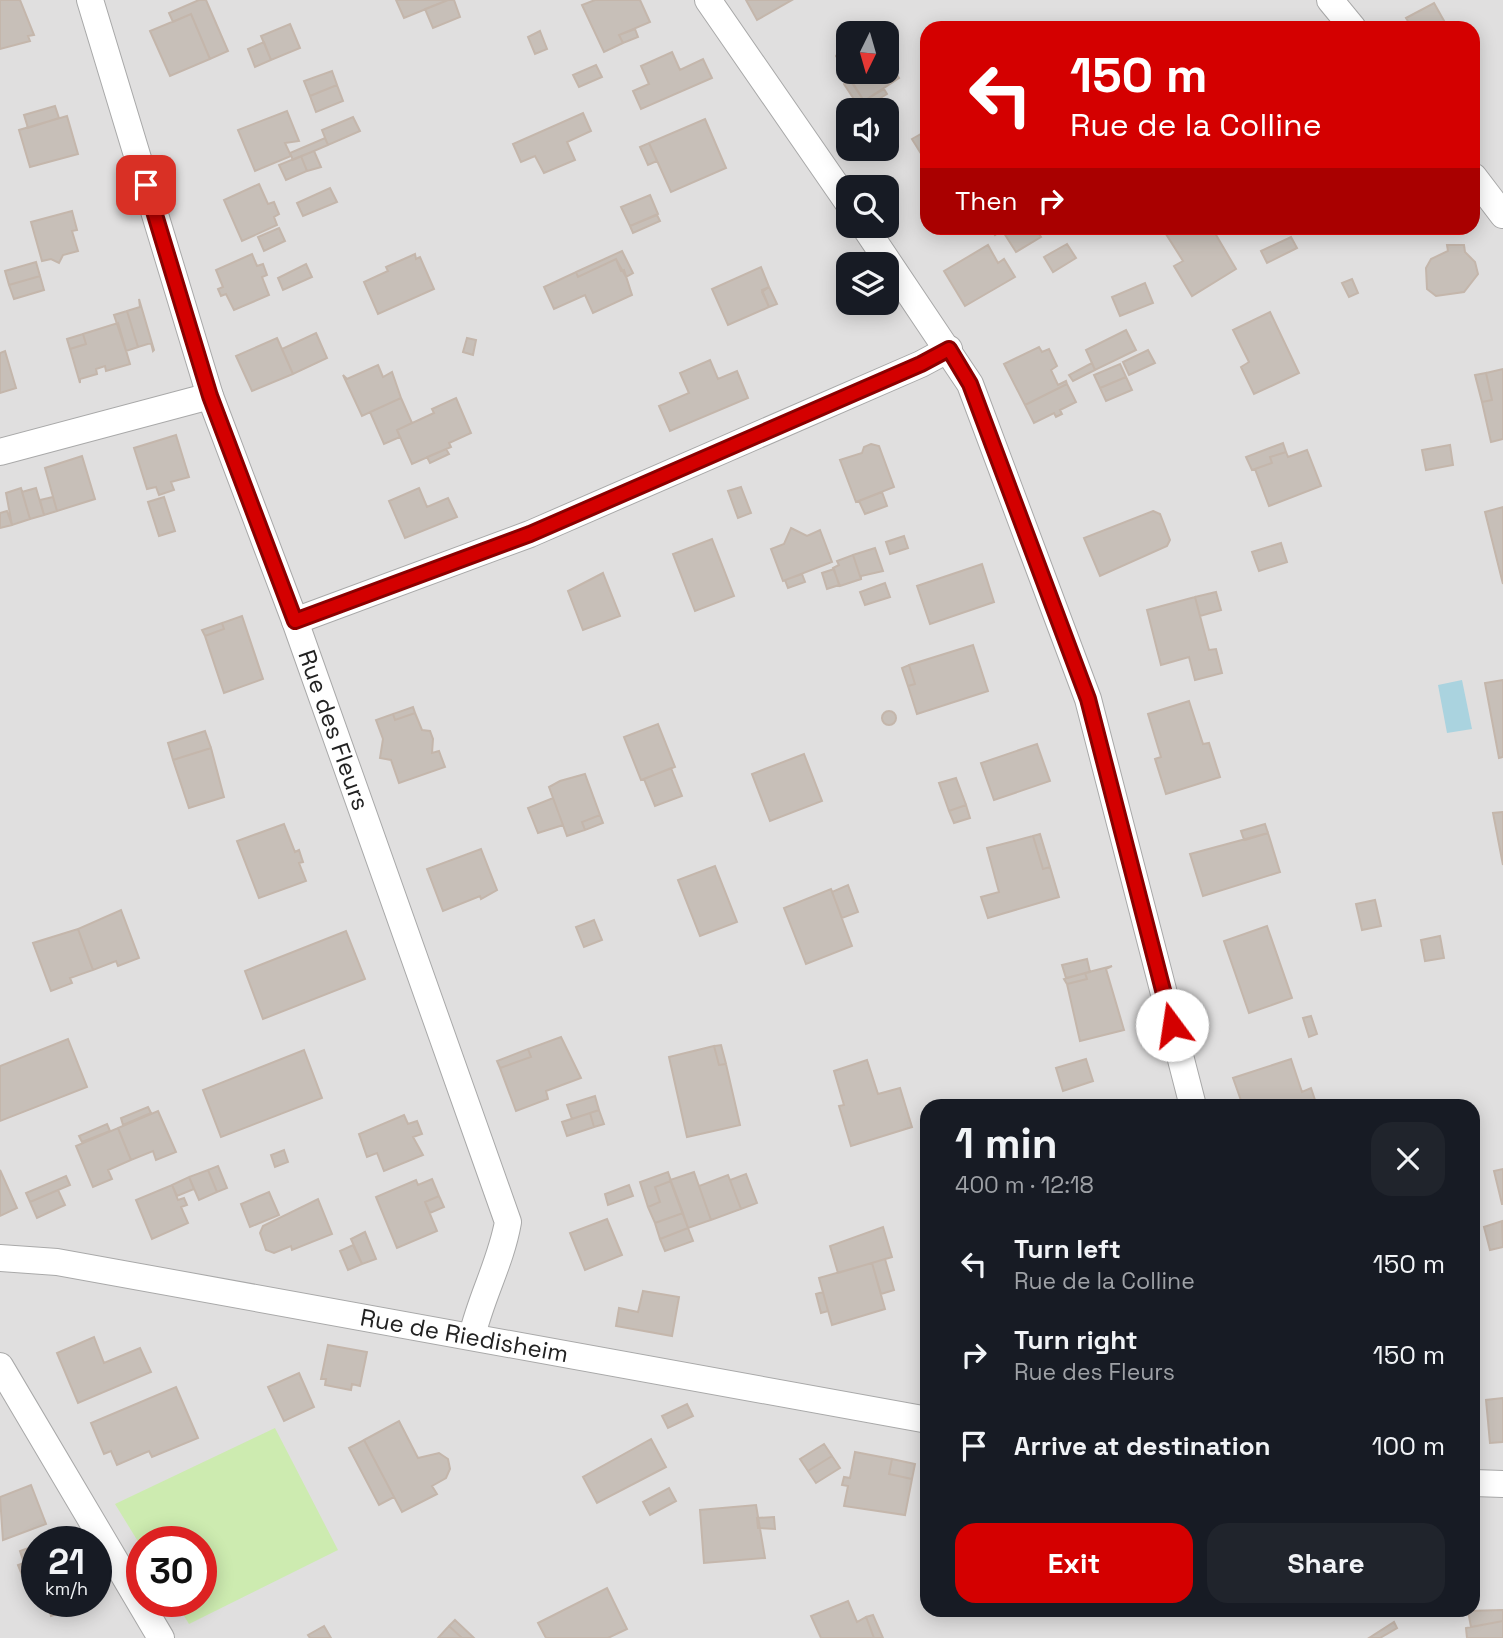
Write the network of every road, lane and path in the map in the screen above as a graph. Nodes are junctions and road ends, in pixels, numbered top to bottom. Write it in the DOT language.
graph roads {
  1 [pos="90,0"];
  2 [pos="708,0"];
  3 [pos="1330,0"];
  4 [pos="1347,21"];
  5 [pos="836,185"];
  6 [pos="1480,185"];
  7 [pos="1503,215"];
  8 [pos="872,238"];
  9 [pos="949,349"];
  10 [pos="210,396"];
  11 [pos="0,452"];
  12 [pos="295,621"];
  13 [pos="1191,1099"];
  14 [pos="0,1258"];
  15 [pos="472,1336"];
  16 [pos="0,1366"];
  17 [pos="920,1419"];
  18 [pos="1480,1483"];
  19 [pos="1503,1484"];
  20 [pos="162,1638"];
  1 -- 10 [label="street, Rue des Fleurs"];
  2 -- 5 [label="street"];
  3 -- 4 [label="street"];
  6 -- 7 [label="street"];
  8 -- 9 [label="street"];
  9 -- 12 [label="street"];
  9 -- 13 [label="street"];
  10 -- 11 [label="street"];
  10 -- 12 [label="street, Rue des Fleurs"];
  12 -- 15 [label="street, Rue des Fleurs"];
  14 -- 15 [label="street, Rue de Riedisheim"];
  15 -- 17 [label="street, Rue de Riedisheim"];
  16 -- 20 [label="street"];
  18 -- 19 [label="street"];
}
